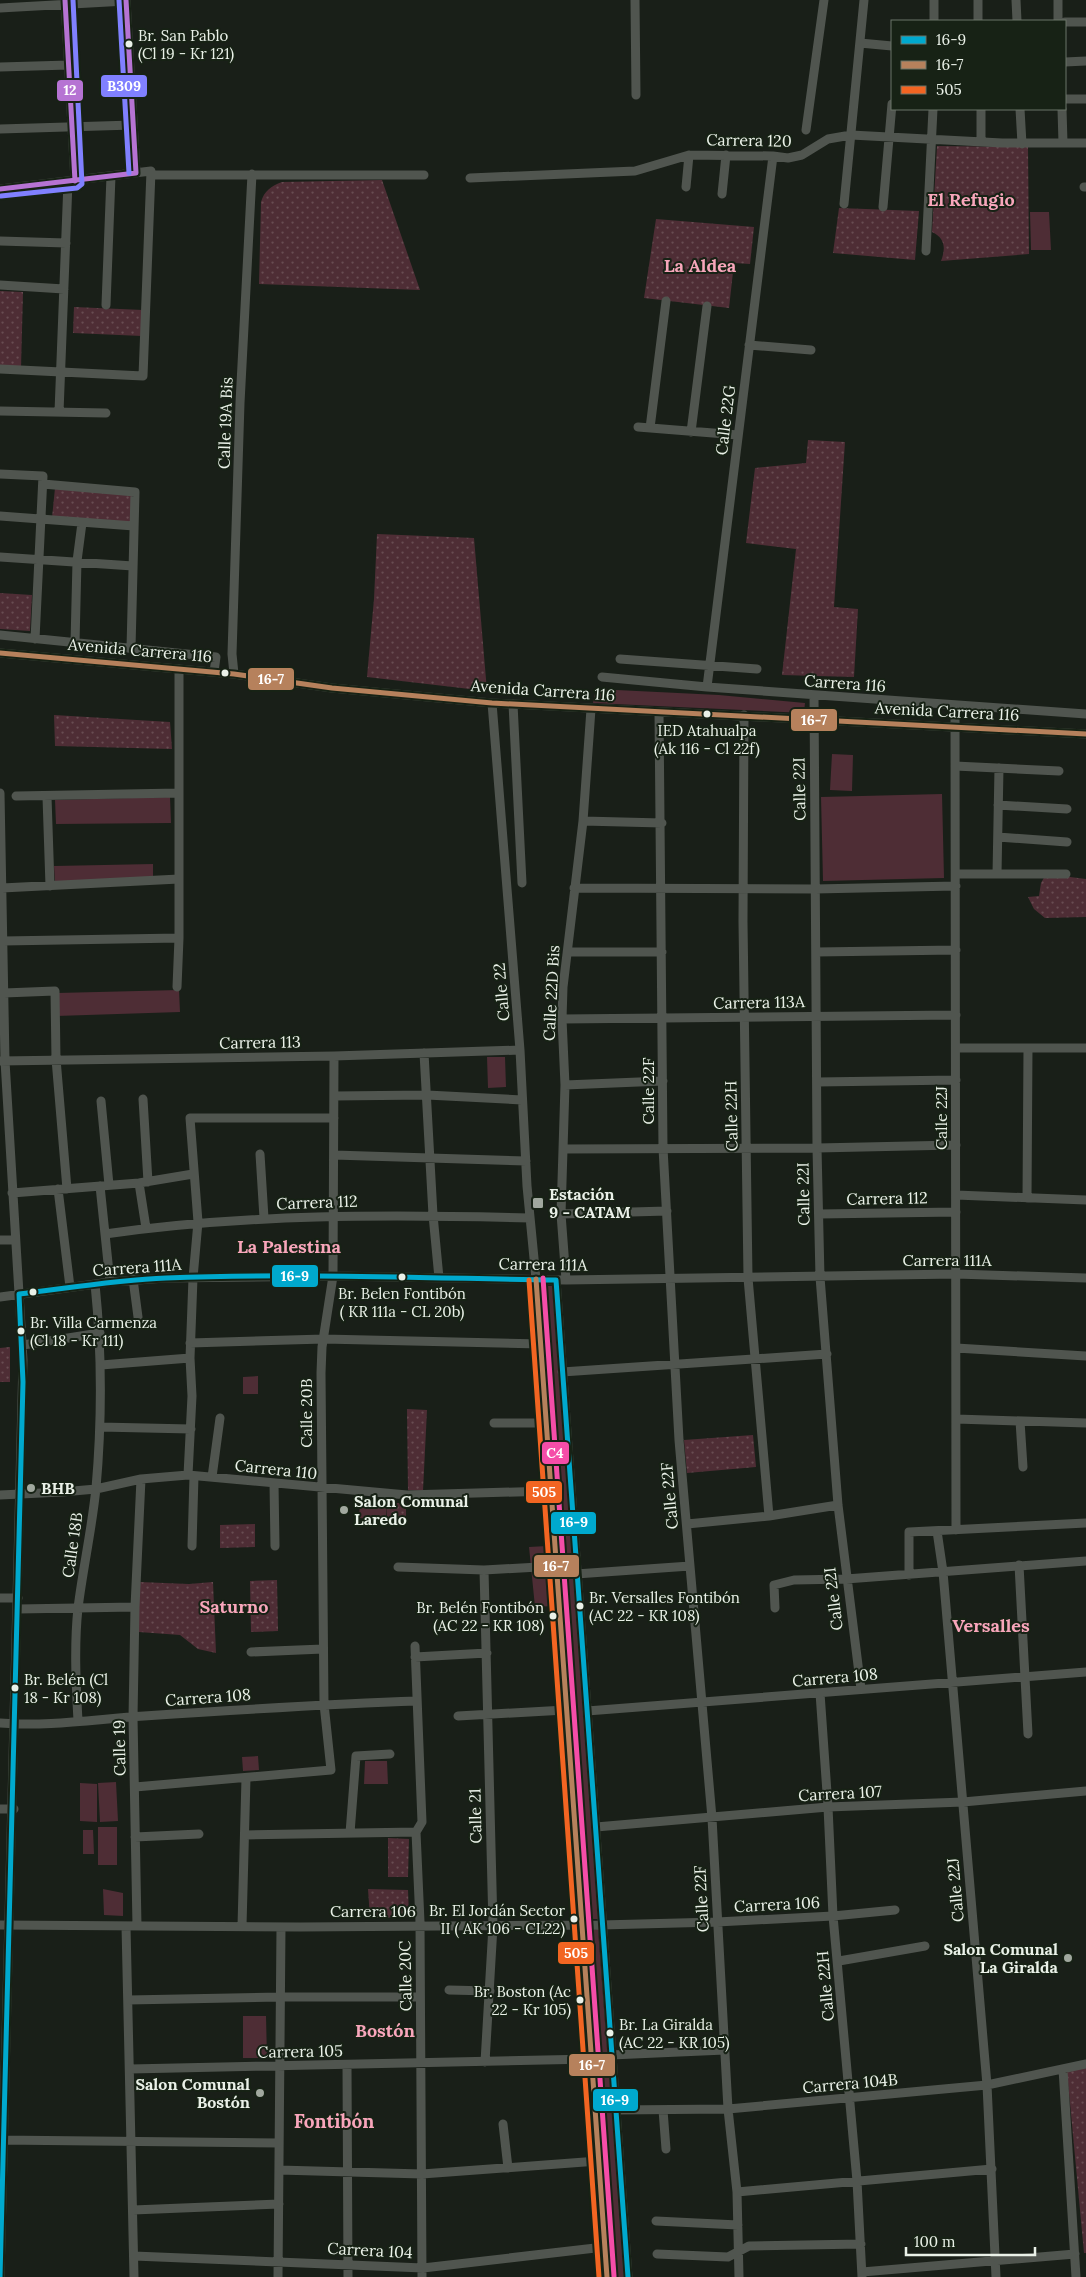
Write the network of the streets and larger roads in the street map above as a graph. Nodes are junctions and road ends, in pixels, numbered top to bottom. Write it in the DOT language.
graph roads {
  1 [pos="635,0"];
  2 [pos="824,0"];
  3 [pos="864,0"];
  4 [pos="934,0"];
  5 [pos="978,0"];
  6 [pos="1016,0"];
  7 [pos="1058,0"];
  8 [pos="126,1"];
  9 [pos="65,3"];
  10 [pos="0,8"];
  11 [pos="934,20"];
  12 [pos="978,20"];
  13 [pos="1016,20"];
  14 [pos="1058,20"];
  15 [pos="1066,22"];
  16 [pos="1086,22"];
  17 [pos="860,43"];
  18 [pos="891,46"];
  19 [pos="1086,61"];
  20 [pos="1066,62"];
  21 [pos="69,65"];
  22 [pos="0,67"];
  23 [pos="636,95"];
  24 [pos="1066,99"];
  25 [pos="1086,99"];
  26 [pos="891,110"];
  27 [pos="933,110"];
  28 [pos="980,110"];
  29 [pos="1020,110"];
  30 [pos="1062,110"];
  31 [pos="134,125"];
  32 [pos="71,127"];
  33 [pos="0,129"];
  34 [pos="806,130"];
  35 [pos="850,135"];
  36 [pos="889,136"];
  37 [pos="931,139"];
  38 [pos="981,142"];
  39 [pos="1063,143"];
  40 [pos="1086,143"];
  41 [pos="1022,144"];
  42 [pos="689,155"];
  43 [pos="726,155"];
  44 [pos="773,156"];
  45 [pos="136,173"];
  46 [pos="151,173"];
  47 [pos="252,174"];
  48 [pos="424,175"];
  49 [pos="111,176"];
  50 [pos="470,178"];
  51 [pos="72,181"];
  52 [pos="686,187"];
  53 [pos="0,190"];
  54 [pos="722,194"];
  55 [pos="844,204"];
  56 [pos="884,207"];
  57 [pos="0,241"];
  58 [pos="66,243"];
  59 [pos="926,251"];
  60 [pos="0,285"];
  61 [pos="64,289"];
  62 [pos="666,301"];
  63 [pos="106,305"];
  64 [pos="706,306"];
  65 [pos="749,345"];
  66 [pos="811,350"];
  67 [pos="0,369"];
  68 [pos="61,373"];
  69 [pos="0,411"];
  70 [pos="59,412"];
  71 [pos="106,414"];
  72 [pos="638,427"];
  73 [pos="650,428"];
  74 [pos="691,432"];
  75 [pos="738,435"];
  76 [pos="0,474"];
  77 [pos="43,480"];
  78 [pos="0,516"];
  79 [pos="40,520"];
  80 [pos="82,523"];
  81 [pos="134,526"];
  82 [pos="0,557"];
  83 [pos="38,558"];
  84 [pos="77,561"];
  85 [pos="133,566"];
  86 [pos="0,635"];
  87 [pos="34,639"];
  88 [pos="75,643"];
  89 [pos="131,648"];
  90 [pos="0,653"];
  91 [pos="620,659"];
  92 [pos="710,666"];
  93 [pos="179,669"];
  94 [pos="757,670"];
  95 [pos="214,672"];
  96 [pos="234,674"];
  97 [pos="602,677"];
  98 [pos="707,687"];
  99 [pos="814,695"];
  100 [pos="492,703"];
  101 [pos="512,704"];
  102 [pos="955,706"];
  103 [pos="591,709"];
  104 [pos="660,712"];
  105 [pos="1086,714"];
  106 [pos="744,715"];
  107 [pos="813,720"];
  108 [pos="955,726"];
  109 [pos="1086,734"];
  110 [pos="955,766"];
  111 [pos="998,768"];
  112 [pos="1059,772"];
  113 [pos="0,793"];
  114 [pos="179,794"];
  115 [pos="16,796"];
  116 [pos="47,797"];
  117 [pos="998,805"];
  118 [pos="1067,809"];
  119 [pos="584,821"];
  120 [pos="662,824"];
  121 [pos="998,838"];
  122 [pos="1066,842"];
  123 [pos="1,861"];
  124 [pos="956,874"];
  125 [pos="997,874"];
  126 [pos="1066,874"];
  127 [pos="179,879"];
  128 [pos="522,883"];
  129 [pos="50,886"];
  130 [pos="956,886"];
  131 [pos="743,887"];
  132 [pos="2,888"];
  133 [pos="574,888"];
  134 [pos="661,888"];
  135 [pos="815,889"];
  136 [pos="179,938"];
  137 [pos="3,941"];
  138 [pos="956,950"];
  139 [pos="568,952"];
  140 [pos="662,952"];
  141 [pos="816,952"];
  142 [pos="177,987"];
  143 [pos="4,993"];
  144 [pos="956,1015"];
  145 [pos="816,1016"];
  146 [pos="744,1017"];
  147 [pos="663,1018"];
  148 [pos="562,1019"];
  149 [pos="956,1048"];
  150 [pos="1028,1048"];
  151 [pos="1086,1048"];
  152 [pos="520,1050"];
  153 [pos="424,1053"];
  154 [pos="334,1056"];
  155 [pos="56,1059"];
  156 [pos="3,1061"];
  157 [pos="956,1080"];
  158 [pos="663,1081"];
  159 [pos="817,1082"];
  160 [pos="565,1085"];
  161 [pos="427,1095"];
  162 [pos="334,1096"];
  163 [pos="143,1098"];
  164 [pos="522,1100"];
  165 [pos="100,1102"];
  166 [pos="334,1118"];
  167 [pos="956,1145"];
  168 [pos="662,1148"];
  169 [pos="746,1148"];
  170 [pos="817,1148"];
  171 [pos="563,1149"];
  172 [pos="10,1154"];
  173 [pos="260,1154"];
  174 [pos="0,1155"];
  175 [pos="334,1155"];
  176 [pos="430,1158"];
  177 [pos="526,1161"];
  178 [pos="193,1174"];
  179 [pos="144,1182"];
  180 [pos="104,1186"];
  181 [pos="62,1189"];
  182 [pos="12,1193"];
  183 [pos="956,1195"];
  184 [pos="1027,1198"];
  185 [pos="1086,1200"];
  186 [pos="667,1210"];
  187 [pos="956,1212"];
  188 [pos="561,1214"];
  189 [pos="819,1214"];
  190 [pos="334,1215"];
  191 [pos="433,1215"];
  192 [pos="264,1218"];
  193 [pos="530,1218"];
  194 [pos="198,1222"];
  195 [pos="146,1228"];
  196 [pos="105,1234"];
  197 [pos="0,1240"];
  198 [pos="15,1240"];
  199 [pos="956,1274"];
  200 [pos="333,1276"];
  201 [pos="820,1277"];
  202 [pos="193,1278"];
  203 [pos="439,1278"];
  204 [pos="748,1278"];
  205 [pos="1086,1278"];
  206 [pos="133,1279"];
  207 [pos="536,1279"];
  208 [pos="670,1279"];
  209 [pos="556,1280"];
  210 [pos="566,1280"];
  211 [pos="110,1282"];
  212 [pos="95,1284"];
  213 [pos="70,1287"];
  214 [pos="19,1294"];
  215 [pos="0,1297"];
  216 [pos="138,1317"];
  217 [pos="100,1333"];
  218 [pos="324,1339"];
  219 [pos="190,1343"];
  220 [pos="541,1344"];
  221 [pos="23,1345"];
  222 [pos="956,1348"];
  223 [pos="827,1354"];
  224 [pos="1086,1356"];
  225 [pos="190,1358"];
  226 [pos="754,1359"];
  227 [pos="674,1363"];
  228 [pos="101,1365"];
  229 [pos="562,1372"];
  230 [pos="220,1418"];
  231 [pos="956,1420"];
  232 [pos="1020,1421"];
  233 [pos="494,1423"];
  234 [pos="545,1423"];
  235 [pos="1086,1423"];
  236 [pos="100,1427"];
  237 [pos="191,1428"];
  238 [pos="1022,1467"];
  239 [pos="191,1476"];
  240 [pos="212,1477"];
  241 [pos="141,1479"];
  242 [pos="274,1483"];
  243 [pos="96,1488"];
  244 [pos="322,1488"];
  245 [pos="550,1491"];
  246 [pos="0,1495"];
  247 [pos="21,1495"];
  248 [pos="838,1505"];
  249 [pos="769,1516"];
  250 [pos="1086,1523"];
  251 [pos="687,1524"];
  252 [pos="937,1530"];
  253 [pos="956,1530"];
  254 [pos="192,1546"];
  255 [pos="275,1546"];
  256 [pos="1086,1561"];
  257 [pos="1019,1565"];
  258 [pos="556,1566"];
  259 [pos="690,1566"];
  260 [pos="398,1567"];
  261 [pos="484,1570"];
  262 [pos="943,1572"];
  263 [pos="576,1574"];
  264 [pos="909,1575"];
  265 [pos="846,1579"];
  266 [pos="0,1598"];
  267 [pos="18,1598"];
  268 [pos="135,1607"];
  269 [pos="775,1608"];
  270 [pos="18,1609"];
  271 [pos="78,1609"];
  272 [pos="415,1646"];
  273 [pos="324,1649"];
  274 [pos="251,1652"];
  275 [pos="487,1653"];
  276 [pos="415,1658"];
  277 [pos="1086,1672"];
  278 [pos="1024,1676"];
  279 [pos="952,1682"];
  280 [pos="861,1690"];
  281 [pos="820,1693"];
  282 [pos="417,1701"];
  283 [pos="704,1702"];
  284 [pos="324,1704"];
  285 [pos="565,1710"];
  286 [pos="587,1711"];
  287 [pos="488,1714"];
  288 [pos="458,1716"];
  289 [pos="134,1717"];
  290 [pos="78,1721"];
  291 [pos="0,1723"];
  292 [pos="15,1724"];
  293 [pos="1028,1734"];
  294 [pos="390,1754"];
  295 [pos="246,1778"];
  296 [pos="135,1788"];
  297 [pos="1086,1791"];
  298 [pos="962,1802"];
  299 [pos="828,1807"];
  300 [pos="14,1808"];
  301 [pos="0,1809"];
  302 [pos="712,1818"];
  303 [pos="596,1827"];
  304 [pos="416,1832"];
  305 [pos="350,1833"];
  306 [pos="199,1834"];
  307 [pos="245,1835"];
  308 [pos="135,1837"];
  309 [pos="895,1910"];
  310 [pos="833,1916"];
  311 [pos="717,1922"];
  312 [pos="601,1924"];
  313 [pos="0,1925"];
  314 [pos="10,1925"];
  315 [pos="582,1925"];
  316 [pos="126,1926"];
  317 [pos="136,1926"];
  318 [pos="242,1926"];
  319 [pos="419,1926"];
  320 [pos="493,1926"];
  321 [pos="281,1927"];
  322 [pos="925,1946"];
  323 [pos="839,1961"];
  324 [pos="449,1990"];
  325 [pos="490,1991"];
  326 [pos="280,1996"];
  327 [pos="420,1997"];
  328 [pos="128,2000"];
  329 [pos="725,2050"];
  330 [pos="611,2055"];
  331 [pos="592,2059"];
  332 [pos="485,2062"];
  333 [pos="421,2063"];
  334 [pos="1086,2064"];
  335 [pos="347,2065"];
  336 [pos="280,2066"];
  337 [pos="130,2069"];
  338 [pos="1063,2069"];
  339 [pos="987,2085"];
  340 [pos="850,2098"];
  341 [pos="728,2109"];
  342 [pos="615,2110"];
  343 [pos="663,2110"];
  344 [pos="503,2124"];
  345 [pos="3,2140"];
  346 [pos="131,2141"];
  347 [pos="279,2143"];
  348 [pos="666,2149"];
  349 [pos="598,2161"];
  350 [pos="508,2168"];
  351 [pos="279,2170"];
  352 [pos="992,2170"];
  353 [pos="349,2172"];
  354 [pos="422,2174"];
  355 [pos="857,2181"];
  356 [pos="737,2192"];
  357 [pos="279,2204"];
  358 [pos="133,2210"];
  359 [pos="656,2221"];
  360 [pos="738,2225"];
  361 [pos="861,2244"];
  362 [pos="604,2247"];
  363 [pos="739,2251"];
  364 [pos="657,2254"];
  365 [pos="1075,2254"];
  366 [pos="134,2256"];
  367 [pos="278,2261"];
  368 [pos="996,2261"];
  369 [pos="348,2264"];
  370 [pos="423,2272"];
  371 [pos="862,2275"];
  372 [pos="0,2277"];
  373 [pos="134,2277"];
  374 [pos="278,2277"];
  375 [pos="348,2277"];
  376 [pos="606,2277"];
  377 [pos="628,2277"];
  378 [pos="739,2277"];
  379 [pos="996,2277"];
  380 [pos="1076,2277"];
  1 -- 23 [label="street"];
  2 -- 34 [label="street"];
  3 -- 17 [label="street"];
  4 -- 11 [label="street"];
  5 -- 12 [label="street"];
  6 -- 13 [label="street"];
  7 -- 14 [label="street"];
  8 -- 9 [label="street"];
  8 -- 31 [label="street"];
  9 -- 10 [label="street"];
  9 -- 21 [label="street"];
  15 -- 16 [label="street"];
  17 -- 18 [label="street"];
  17 -- 35 [label="street"];
  19 -- 20 [label="street"];
  21 -- 22 [label="street"];
  21 -- 32 [label="street"];
  24 -- 25 [label="street"];
  26 -- 36 [label="street"];
  27 -- 37 [label="street"];
  28 -- 38 [label="street"];
  29 -- 41 [label="street"];
  30 -- 39 [label="street"];
  31 -- 32 [label="street"];
  31 -- 45 [label="street"];
  32 -- 33 [label="street"];
  32 -- 51 [label="street"];
  35 -- 36 [label="street, Carrera 120"];
  35 -- 44 [label="street, Carrera 120"];
  35 -- 55 [label="street"];
  36 -- 37 [label="street, Carrera 120"];
  36 -- 56 [label="street"];
  37 -- 38 [label="street, Carrera 120"];
  37 -- 59 [label="street"];
  38 -- 41 [label="street, Carrera 120"];
  39 -- 40 [label="street, Carrera 120"];
  39 -- 41 [label="street, Carrera 120"];
  42 -- 43 [label="street, Carrera 120"];
  42 -- 50 [label="street, Carrera 120"];
  42 -- 52 [label="street"];
  43 -- 44 [label="street, Carrera 120"];
  43 -- 54 [label="street"];
  44 -- 65 [label="street, Calle 22G"];
  45 -- 46 [label="street"];
  45 -- 49 [label="street"];
  46 -- 47 [label="street"];
  46 -- 68 [label="street"];
  47 -- 48 [label="street"];
  47 -- 96 [label="street, Calle 19A Bis"];
  49 -- 51 [label="street"];
  49 -- 63 [label="street"];
  51 -- 53 [label="street"];
  51 -- 58 [label="street"];
  57 -- 58 [label="street"];
  58 -- 61 [label="street"];
  60 -- 61 [label="street"];
  61 -- 68 [label="street"];
  62 -- 73 [label="street"];
  64 -- 74 [label="street"];
  65 -- 66 [label="street"];
  65 -- 75 [label="street, Calle 22G"];
  67 -- 68 [label="street"];
  68 -- 70 [label="street"];
  69 -- 70 [label="street"];
  70 -- 71 [label="street"];
  72 -- 73 [label="street"];
  73 -- 74 [label="street"];
  74 -- 75 [label="street"];
  75 -- 92 [label="street, Calle 22G"];
  76 -- 77 [label="street"];
  77 -- 79 [label="street"];
  77 -- 81 [label="street"];
  78 -- 79 [label="street"];
  79 -- 80 [label="street"];
  79 -- 83 [label="street"];
  80 -- 81 [label="street"];
  80 -- 84 [label="street"];
  81 -- 85 [label="street"];
  82 -- 83 [label="street"];
  83 -- 84 [label="street"];
  83 -- 87 [label="street"];
  84 -- 85 [label="street"];
  84 -- 88 [label="street"];
  85 -- 89 [label="street"];
  86 -- 87 [label="street"];
  87 -- 88 [label="street"];
  88 -- 89 [label="street"];
  89 -- 95 [label="street"];
  90 -- 93 [label="street, Avenida Carrera 116"];
  91 -- 92 [label="street"];
  92 -- 94 [label="street"];
  92 -- 98 [label="street, Calle 22G"];
  93 -- 95 [label="street, Avenida Carrera 116"];
  93 -- 114 [label="street"];
  95 -- 96 [label="street, Avenida Carrera 116"];
  96 -- 100 [label="street, Avenida Carrera 116"];
  97 -- 98 [label="street, Carrera 116"];
  98 -- 99 [label="street, Carrera 116"];
  99 -- 102 [label="street, Carrera 116"];
  99 -- 107 [label="street, Calle 22I"];
  100 -- 101 [label="street, Avenida Carrera 116"];
  100 -- 152 [label="street, Calle 22"];
  101 -- 103 [label="street, Avenida Carrera 116"];
  101 -- 128 [label="street"];
  102 -- 105 [label="street, Carrera 116"];
  102 -- 108 [label="street, Calle 22J"];
  103 -- 104 [label="street, Avenida Carrera 116"];
  103 -- 119 [label="street, Calle 22D Bis"];
  104 -- 106 [label="street, Avenida Carrera 116"];
  104 -- 120 [label="street, Calle 22F"];
  106 -- 107 [label="street, Avenida Carrera 116"];
  106 -- 131 [label="street, Calle 22H"];
  107 -- 108 [label="street, Avenida Carrera 116"];
  107 -- 135 [label="street, Calle 22I"];
  108 -- 109 [label="street, Avenida Carrera 116"];
  108 -- 110 [label="street, Calle 22J"];
  110 -- 111 [label="street"];
  110 -- 124 [label="street, Calle 22J"];
  111 -- 112 [label="street"];
  111 -- 117 [label="street"];
  113 -- 123 [label="street"];
  114 -- 116 [label="street"];
  114 -- 127 [label="street"];
  115 -- 116 [label="street"];
  116 -- 129 [label="street"];
  117 -- 118 [label="street"];
  117 -- 121 [label="street"];
  119 -- 120 [label="street"];
  119 -- 133 [label="street, Calle 22D Bis"];
  120 -- 134 [label="street, Calle 22F"];
  121 -- 122 [label="street"];
  121 -- 125 [label="street"];
  123 -- 132 [label="street"];
  124 -- 125 [label="street"];
  124 -- 130 [label="street, Calle 22J"];
  125 -- 126 [label="street"];
  127 -- 129 [label="street"];
  127 -- 136 [label="street"];
  129 -- 132 [label="street"];
  130 -- 135 [label="street"];
  130 -- 138 [label="street, Calle 22J"];
  131 -- 134 [label="street"];
  131 -- 135 [label="street"];
  131 -- 146 [label="street, Calle 22H"];
  132 -- 137 [label="street"];
  133 -- 134 [label="street"];
  133 -- 139 [label="street, Calle 22D Bis"];
  134 -- 140 [label="street, Calle 22F"];
  135 -- 141 [label="street, Calle 22I"];
  136 -- 137 [label="street"];
  136 -- 142 [label="street"];
  137 -- 143 [label="street"];
  138 -- 141 [label="street"];
  138 -- 144 [label="street, Calle 22J"];
  139 -- 140 [label="street"];
  139 -- 148 [label="street, Calle 22D Bis"];
  140 -- 147 [label="street, Calle 22F"];
  141 -- 145 [label="street, Calle 22I"];
  143 -- 155 [label="street"];
  143 -- 156 [label="street"];
  144 -- 145 [label="street, Carrera 113A"];
  144 -- 149 [label="street, Calle 22J"];
  145 -- 146 [label="street, Carrera 113A"];
  145 -- 159 [label="street, Calle 22I"];
  146 -- 147 [label="street, Carrera 113A"];
  146 -- 169 [label="street, Calle 22H"];
  147 -- 148 [label="street, Carrera 113A"];
  147 -- 158 [label="street, Calle 22F"];
  148 -- 160 [label="street, Calle 22D Bis"];
  149 -- 150 [label="street"];
  149 -- 157 [label="street, Calle 22J"];
  150 -- 151 [label="street"];
  150 -- 184 [label="street"];
  152 -- 153 [label="street, Carrera 113"];
  152 -- 164 [label="street, Calle 22"];
  153 -- 154 [label="street, Carrera 113"];
  153 -- 161 [label="street"];
  154 -- 155 [label="street, Carrera 113"];
  154 -- 162 [label="street, Calle 20B"];
  155 -- 156 [label="street, Carrera 113"];
  155 -- 181 [label="street"];
  156 -- 172 [label="street"];
  157 -- 159 [label="street"];
  157 -- 167 [label="street, Calle 22J"];
  158 -- 160 [label="street"];
  158 -- 168 [label="street, Calle 22F"];
  159 -- 170 [label="street, Calle 22I"];
  160 -- 171 [label="street, Calle 22D Bis"];
  161 -- 162 [label="street"];
  161 -- 164 [label="street"];
  161 -- 176 [label="street"];
  162 -- 166 [label="street, Calle 20B"];
  163 -- 179 [label="street"];
  164 -- 177 [label="street, Calle 22"];
  165 -- 180 [label="street"];
  166 -- 175 [label="street, Calle 20B"];
  166 -- 178 [label="street"];
  167 -- 170 [label="street"];
  167 -- 183 [label="street, Calle 22J"];
  168 -- 169 [label="street"];
  168 -- 171 [label="street"];
  168 -- 186 [label="street, Calle 22F"];
  169 -- 170 [label="street"];
  169 -- 204 [label="street, Calle 22H"];
  170 -- 189 [label="street, Calle 22I"];
  171 -- 188 [label="street, Calle 22D Bis"];
  172 -- 174 [label="street"];
  172 -- 182 [label="street"];
  173 -- 192 [label="street"];
  175 -- 176 [label="street"];
  175 -- 190 [label="street, Calle 20B"];
  176 -- 177 [label="street"];
  176 -- 191 [label="street"];
  177 -- 193 [label="street, Calle 22"];
  178 -- 179 [label="street"];
  178 -- 194 [label="street"];
  179 -- 180 [label="street"];
  179 -- 195 [label="street"];
  180 -- 181 [label="street"];
  180 -- 196 [label="street"];
  181 -- 182 [label="street"];
  181 -- 213 [label="street"];
  182 -- 198 [label="street"];
  183 -- 184 [label="street"];
  183 -- 187 [label="street, Calle 22J"];
  184 -- 185 [label="street"];
  186 -- 188 [label="street"];
  186 -- 208 [label="street, Calle 22F"];
  187 -- 189 [label="street, Carrera 112"];
  187 -- 199 [label="street, Calle 22J"];
  188 -- 210 [label="street, Calle 22D Bis"];
  189 -- 201 [label="street, Calle 22I"];
  190 -- 191 [label="street, Carrera 112"];
  190 -- 192 [label="street, Carrera 112"];
  190 -- 200 [label="street, Calle 20B"];
  191 -- 193 [label="street, Carrera 112"];
  191 -- 203 [label="street"];
  192 -- 194 [label="street, Carrera 112"];
  193 -- 207 [label="street, Calle 22"];
  194 -- 195 [label="street, Carrera 112"];
  194 -- 202 [label="street"];
  195 -- 196 [label="street, Carrera 112"];
  196 -- 211 [label="street"];
  197 -- 198 [label="street"];
  198 -- 214 [label="street"];
  199 -- 201 [label="street, Carrera 111A"];
  199 -- 205 [label="street, Carrera 111A"];
  199 -- 222 [label="street, Calle 22J"];
  200 -- 202 [label="street, Carrera 111A"];
  200 -- 203 [label="street, Carrera 111A"];
  200 -- 218 [label="street, Calle 20B"];
  201 -- 204 [label="street, Carrera 111A"];
  201 -- 223 [label="street, Calle 22I"];
  202 -- 206 [label="street, Carrera 111A"];
  202 -- 219 [label="street"];
  203 -- 207 [label="street, Carrera 111A"];
  204 -- 208 [label="street, Carrera 111A"];
  204 -- 226 [label="street, Calle 22H"];
  206 -- 211 [label="street, Carrera 111A"];
  206 -- 216 [label="street"];
  207 -- 209 [label="street, Carrera 111A"];
  207 -- 220 [label="street, Calle 22"];
  208 -- 210 [label="street, Carrera 111A"];
  208 -- 227 [label="street, Calle 22F"];
  209 -- 210 [label="street, Carrera 111A"];
  209 -- 229 [label="street"];
  211 -- 212 [label="street, Carrera 111A"];
  212 -- 213 [label="street, Carrera 111A"];
  212 -- 217 [label="street, Calle 18B"];
  213 -- 214 [label="street, Carrera 111A"];
  214 -- 215 [label="street, Carrera 111A"];
  214 -- 221 [label="street"];
  217 -- 221 [label="street"];
  217 -- 228 [label="street, Calle 18B"];
  218 -- 219 [label="street"];
  218 -- 220 [label="street"];
  218 -- 244 [label="street, Calle 20B"];
  219 -- 225 [label="street"];
  220 -- 234 [label="street, Calle 22"];
  221 -- 247 [label="street"];
  222 -- 224 [label="street"];
  222 -- 231 [label="street, Calle 22J"];
  223 -- 226 [label="street"];
  223 -- 248 [label="street, Calle 22I"];
  225 -- 228 [label="street"];
  225 -- 237 [label="street"];
  226 -- 227 [label="street"];
  226 -- 249 [label="street, Calle 22H"];
  227 -- 229 [label="street"];
  227 -- 251 [label="street, Calle 22F"];
  228 -- 236 [label="street, Calle 18B"];
  229 -- 263 [label="street"];
  230 -- 240 [label="street"];
  231 -- 232 [label="street"];
  231 -- 253 [label="street, Calle 22J"];
  232 -- 235 [label="street"];
  232 -- 238 [label="street"];
  233 -- 234 [label="street"];
  234 -- 245 [label="street, Calle 22"];
  236 -- 237 [label="street"];
  236 -- 243 [label="street, Calle 18B"];
  237 -- 239 [label="street"];
  239 -- 240 [label="street, Carrera 110"];
  239 -- 241 [label="street, Carrera 110"];
  239 -- 254 [label="street"];
  240 -- 242 [label="street, Carrera 110"];
  241 -- 243 [label="street, Carrera 110"];
  241 -- 268 [label="street, Calle 19"];
  242 -- 244 [label="street, Carrera 110"];
  242 -- 255 [label="street"];
  243 -- 247 [label="street, Carrera 110"];
  243 -- 271 [label="street, Calle 18B"];
  244 -- 245 [label="street, Carrera 110"];
  244 -- 273 [label="street, Calle 20B"];
  245 -- 258 [label="street, Calle 22"];
  246 -- 247 [label="street, Carrera 110"];
  247 -- 267 [label="street"];
  248 -- 249 [label="street"];
  248 -- 265 [label="street, Calle 22I"];
  249 -- 251 [label="street"];
  250 -- 253 [label="street"];
  251 -- 259 [label="street, Calle 22F"];
  252 -- 253 [label="street"];
  252 -- 262 [label="street, Calle 22J"];
  252 -- 264 [label="street"];
  256 -- 257 [label="street"];
  257 -- 262 [label="street"];
  257 -- 278 [label="street"];
  258 -- 261 [label="street"];
  258 -- 285 [label="street, Calle 22"];
  259 -- 263 [label="street"];
  259 -- 283 [label="street, Calle 22F"];
  260 -- 261 [label="street"];
  261 -- 275 [label="street, Calle 21"];
  262 -- 264 [label="street"];
  262 -- 279 [label="street, Calle 22J"];
  263 -- 286 [label="street"];
  264 -- 265 [label="street"];
  265 -- 269 [label="street"];
  265 -- 280 [label="street, Calle 22I"];
  266 -- 267 [label="street"];
  267 -- 270 [label="street"];
  268 -- 271 [label="street"];
  268 -- 289 [label="street, Calle 19"];
  270 -- 271 [label="street"];
  270 -- 292 [label="street"];
  271 -- 290 [label="street, Calle 18B"];
  272 -- 276 [label="street, Calle 20C"];
  273 -- 274 [label="street"];
  273 -- 284 [label="street, Calle 20B"];
  275 -- 276 [label="street"];
  275 -- 287 [label="street, Calle 21"];
  276 -- 282 [label="street, Calle 20C"];
  277 -- 278 [label="street, Carrera 108"];
  278 -- 279 [label="street, Carrera 108"];
  278 -- 293 [label="street"];
  279 -- 280 [label="street, Carrera 108"];
  279 -- 298 [label="street, Calle 22J"];
  280 -- 281 [label="street, Carrera 108"];
  281 -- 283 [label="street, Carrera 108"];
  281 -- 299 [label="street, Calle 22H"];
  282 -- 284 [label="street, Carrera 108"];
  282 -- 304 [label="street, Calle 20C"];
  283 -- 286 [label="street, Carrera 108"];
  283 -- 302 [label="street, Calle 22F"];
  284 -- 289 [label="street, Carrera 108"];
  284 -- 295 [label="street, Calle 20B"];
  285 -- 287 [label="street"];
  285 -- 315 [label="street, Calle 22"];
  286 -- 303 [label="street"];
  287 -- 288 [label="street"];
  287 -- 320 [label="street, Calle 21"];
  289 -- 290 [label="street, Carrera 108"];
  289 -- 296 [label="street, Calle 19"];
  290 -- 292 [label="street, Carrera 108"];
  291 -- 292 [label="street, Carrera 108"];
  292 -- 300 [label="street"];
  294 -- 305 [label="street"];
  295 -- 296 [label="street"];
  295 -- 307 [label="street"];
  296 -- 308 [label="street, Calle 19"];
  297 -- 298 [label="street, Carrera 107"];
  298 -- 299 [label="street, Carrera 107"];
  298 -- 339 [label="street, Calle 22J"];
  299 -- 302 [label="street, Carrera 107"];
  299 -- 310 [label="street, Calle 22H"];
  300 -- 301 [label="street"];
  300 -- 314 [label="street"];
  302 -- 303 [label="street, Carrera 107"];
  302 -- 311 [label="street, Calle 22F"];
  303 -- 312 [label="street"];
  304 -- 305 [label="street"];
  304 -- 319 [label="street, Calle 20C"];
  305 -- 307 [label="street"];
  306 -- 308 [label="street"];
  307 -- 318 [label="street"];
  308 -- 317 [label="street, Calle 19"];
  309 -- 310 [label="street, Carrera 106"];
  310 -- 311 [label="street, Carrera 106"];
  310 -- 323 [label="street, Calle 22H"];
  311 -- 312 [label="street, Carrera 106"];
  311 -- 329 [label="street, Calle 22F"];
  312 -- 315 [label="street, Carrera 106"];
  312 -- 330 [label="street"];
  313 -- 314 [label="street, Carrera 106"];
  314 -- 316 [label="street, Carrera 106"];
  314 -- 345 [label="street"];
  315 -- 320 [label="street, Carrera 106"];
  315 -- 331 [label="street, Calle 22"];
  316 -- 317 [label="street, Carrera 106"];
  316 -- 328 [label="street"];
  317 -- 318 [label="street, Carrera 106"];
  318 -- 321 [label="street, Carrera 106"];
  319 -- 320 [label="street, Carrera 106"];
  319 -- 321 [label="street, Carrera 106"];
  319 -- 327 [label="street, Calle 20C"];
  320 -- 325 [label="street, Calle 21"];
  321 -- 326 [label="street"];
  322 -- 323 [label="street"];
  323 -- 340 [label="street, Calle 22H"];
  324 -- 325 [label="street"];
  325 -- 332 [label="street, Calle 21"];
  326 -- 327 [label="street"];
  326 -- 328 [label="street"];
  326 -- 336 [label="street"];
  327 -- 333 [label="street, Calle 20C"];
  328 -- 337 [label="street"];
  329 -- 330 [label="street"];
  329 -- 341 [label="street, Calle 22F"];
  330 -- 342 [label="street"];
  331 -- 332 [label="street, Carrera 105"];
  331 -- 349 [label="street, Calle 22"];
  332 -- 333 [label="street, Carrera 105"];
  333 -- 335 [label="street, Carrera 105"];
  333 -- 354 [label="street, Calle 20C"];
  334 -- 338 [label="street, Carrera 104B"];
  335 -- 336 [label="street, Carrera 105"];
  335 -- 353 [label="street"];
  336 -- 337 [label="street, Carrera 105"];
  336 -- 347 [label="street"];
  337 -- 346 [label="street"];
  338 -- 339 [label="street, Carrera 104B"];
  338 -- 365 [label="street"];
  339 -- 340 [label="street, Carrera 104B"];
  339 -- 352 [label="street, Calle 22J"];
  340 -- 341 [label="street, Carrera 104B"];
  340 -- 355 [label="street, Calle 22H"];
  341 -- 343 [label="street, Carrera 104B"];
  341 -- 356 [label="street, Calle 22F"];
  342 -- 343 [label="street, Carrera 104B"];
  342 -- 377 [label="street"];
  343 -- 348 [label="street"];
  344 -- 350 [label="street"];
  345 -- 346 [label="street"];
  345 -- 372 [label="street"];
  346 -- 347 [label="street"];
  346 -- 358 [label="street"];
  347 -- 351 [label="street"];
  349 -- 350 [label="street"];
  349 -- 362 [label="street, Calle 22"];
  350 -- 354 [label="street"];
  351 -- 353 [label="street"];
  351 -- 357 [label="street"];
  352 -- 355 [label="street"];
  352 -- 368 [label="street, Calle 22J"];
  353 -- 354 [label="street"];
  353 -- 369 [label="street"];
  354 -- 370 [label="street, Calle 20C"];
  355 -- 356 [label="street"];
  355 -- 361 [label="street, Calle 22H"];
  356 -- 360 [label="street, Calle 22F"];
  357 -- 358 [label="street"];
  357 -- 367 [label="street"];
  358 -- 366 [label="street"];
  359 -- 360 [label="street"];
  360 -- 363 [label="street, Calle 22F"];
  361 -- 363 [label="street"];
  361 -- 371 [label="street, Calle 22H"];
  362 -- 370 [label="street, Carrera 104"];
  362 -- 376 [label="street, Calle 22"];
  363 -- 364 [label="street"];
  363 -- 378 [label="street, Calle 22F"];
  365 -- 368 [label="street"];
  365 -- 380 [label="street"];
  366 -- 367 [label="street, Carrera 104"];
  366 -- 373 [label="street"];
  367 -- 369 [label="street, Carrera 104"];
  367 -- 374 [label="street"];
  368 -- 371 [label="street"];
  368 -- 379 [label="street, Calle 22J"];
  369 -- 370 [label="street, Carrera 104"];
  369 -- 375 [label="street"];
}
